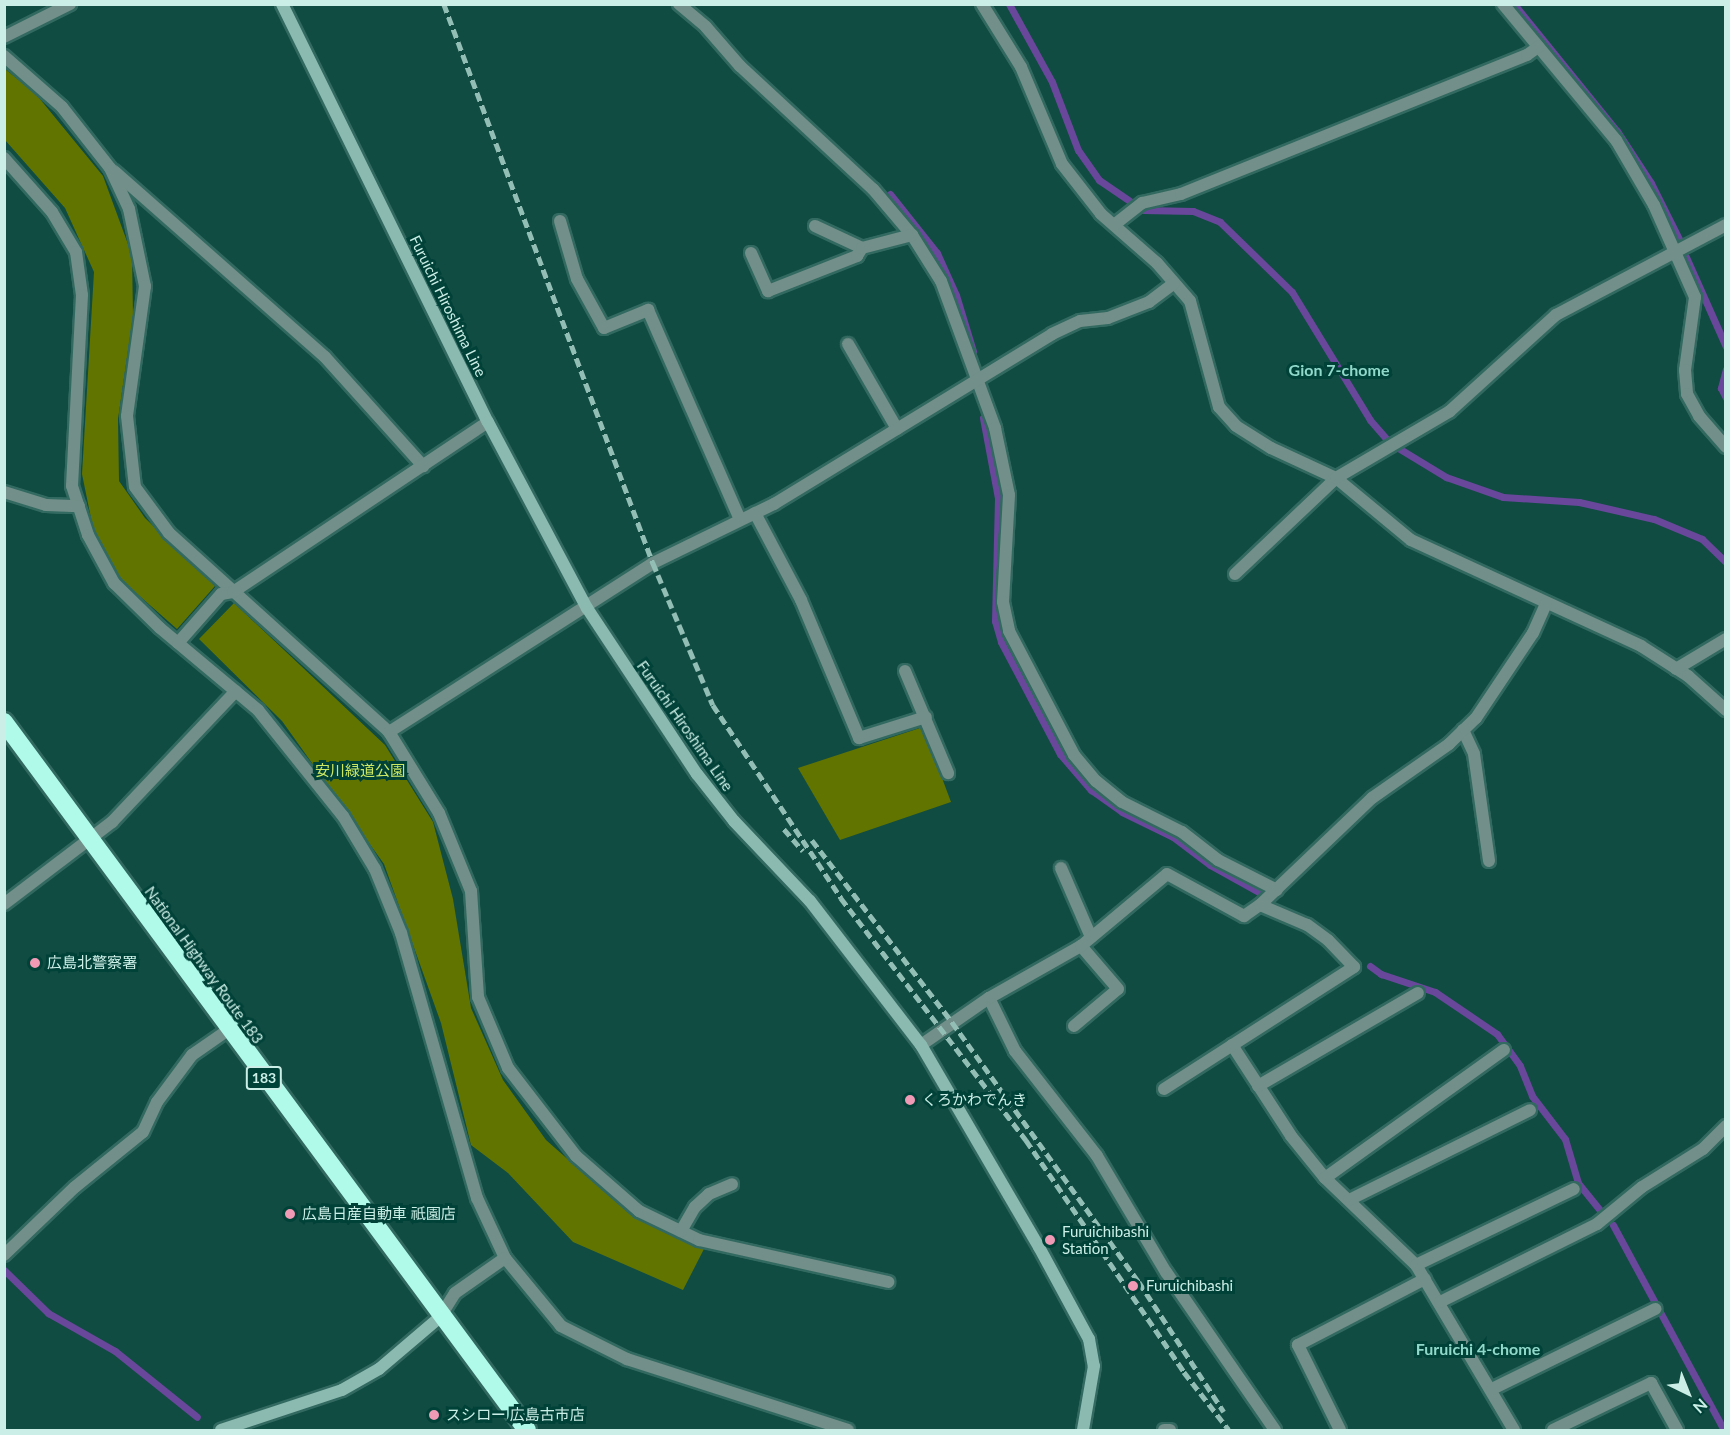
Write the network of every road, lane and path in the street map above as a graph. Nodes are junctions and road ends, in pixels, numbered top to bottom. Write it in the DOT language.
graph roads {
  1 [pos="70,4"];
  2 [pos="282,4"];
  3 [pos="679,4"];
  4 [pos="982,4"];
  5 [pos="1503,4"];
  6 [pos="4,37"];
  7 [pos="1538,47"];
  8 [pos="4,56"];
  9 [pos="4,158"];
  10 [pos="110,168"];
  11 [pos="560,221"];
  12 [pos="1114,225"];
  13 [pos="1725,225"];
  14 [pos="815,226"];
  15 [pos="912,235"];
  16 [pos="862,248"];
  17 [pos="1676,251"];
  18 [pos="751,253"];
  19 [pos="1174,283"];
  20 [pos="848,344"];
  21 [pos="976,380"];
  22 [pos="488,422"];
  23 [pos="897,429"];
  24 [pos="1725,447"];
  25 [pos="423,466"];
  26 [pos="1336,478"];
  27 [pos="4,492"];
  28 [pos="79,506"];
  29 [pos="755,513"];
  30 [pos="740,520"];
  31 [pos="1235,574"];
  32 [pos="233,592"];
  33 [pos="1546,604"];
  34 [pos="587,608"];
  35 [pos="1725,639"];
  36 [pos="178,643"];
  37 [pos="1676,669"];
  38 [pos="905,671"];
  39 [pos="236,691"];
  40 [pos="1725,710"];
  41 [pos="926,717"];
  42 [pos="4,722"];
  43 [pos="1463,730"];
  44 [pos="389,732"];
  45 [pos="948,773"];
  46 [pos="92,840"];
  47 [pos="1489,861"];
  48 [pos="1061,868"];
  49 [pos="1277,891"];
  50 [pos="4,904"];
  51 [pos="1260,905"];
  52 [pos="1091,937"];
  53 [pos="1081,946"];
  54 [pos="1418,993"];
  55 [pos="989,998"];
  56 [pos="1074,1026"];
  57 [pos="228,1030"];
  58 [pos="921,1045"];
  59 [pos="1232,1046"];
  60 [pos="1504,1050"];
  61 [pos="1258,1086"];
  62 [pos="1164,1089"];
  63 [pos="1530,1110"];
  64 [pos="1724,1130"];
  65 [pos="1325,1178"];
  66 [pos="732,1184"];
  67 [pos="1574,1189"];
  68 [pos="1349,1200"];
  69 [pos="681,1231"];
  70 [pos="4,1255"];
  71 [pos="505,1258"];
  72 [pos="1416,1264"];
  73 [pos="1425,1279"];
  74 [pos="888,1282"];
  75 [pos="1440,1302"];
  76 [pos="1655,1309"];
  77 [pos="440,1317"];
  78 [pos="1492,1389"];
  79 [pos="221,1431"];
  80 [pos="527,1431"];
  81 [pos="848,1431"];
  82 [pos="1083,1431"];
  83 [pos="1164,1431"];
  84 [pos="1170,1431"];
  85 [pos="1275,1431"];
  86 [pos="1340,1431"];
  87 [pos="1514,1431"];
  88 [pos="1553,1431"];
  89 [pos="1677,1431"];
  1 -- 6 [label="street"];
  2 -- 22 [label="main road, Furuichi Hiroshima Line"];
  3 -- 15 [label="street"];
  4 -- 12 [label="street"];
  5 -- 7 [label="street"];
  7 -- 12 [label="street"];
  7 -- 17 [label="street"];
  8 -- 10 [label="street"];
  9 -- 28 [label="street"];
  10 -- 25 [label="street"];
  10 -- 32 [label="street"];
  11 -- 30 [label="street"];
  12 -- 19 [label="street"];
  13 -- 17 [label="street"];
  14 -- 16 [label="street"];
  15 -- 16 [label="street"];
  15 -- 21 [label="street"];
  16 -- 18 [label="street"];
  17 -- 24 [label="street"];
  17 -- 26 [label="street"];
  19 -- 21 [label="street"];
  19 -- 26 [label="street"];
  20 -- 23 [label="street"];
  21 -- 23 [label="street"];
  21 -- 49 [label="street"];
  22 -- 25 [label="street"];
  22 -- 34 [label="main road, Furuichi Hiroshima Line"];
  23 -- 29 [label="street"];
  25 -- 32 [label="street"];
  26 -- 31 [label="street"];
  26 -- 33 [label="street"];
  27 -- 28 [label="street"];
  28 -- 36 [label="street"];
  29 -- 30 [label="street"];
  29 -- 41 [label="street"];
  30 -- 34 [label="street"];
  32 -- 36 [label="street"];
  32 -- 44 [label="street"];
  33 -- 37 [label="street"];
  33 -- 43 [label="street"];
  34 -- 44 [label="street"];
  34 -- 58 [label="main road, Furuichi Hiroshima Line"];
  35 -- 37 [label="street"];
  36 -- 39 [label="street"];
  37 -- 40 [label="street"];
  38 -- 41 [label="street"];
  39 -- 46 [label="street"];
  39 -- 71 [label="street"];
  41 -- 45 [label="street"];
  42 -- 46 [label="highway, National Highway Route 183 / 183"];
  43 -- 47 [label="street"];
  43 -- 49 [label="street"];
  44 -- 69 [label="street"];
  46 -- 50 [label="street"];
  46 -- 57 [label="highway, National Highway Route 183 / 183"];
  48 -- 52 [label="street"];
  49 -- 51 [label="street"];
  51 -- 52 [label="street"];
  51 -- 59 [label="street"];
  52 -- 53 [label="street"];
  53 -- 55 [label="street"];
  53 -- 56 [label="street"];
  54 -- 61 [label="street"];
  55 -- 58 [label="street"];
  55 -- 85 [label="street"];
  57 -- 70 [label="street"];
  57 -- 77 [label="highway, National Highway Route 183 / 183"];
  58 -- 82 [label="main road, Furuichi Hiroshima Line"];
  59 -- 61 [label="street"];
  59 -- 62 [label="street"];
  60 -- 65 [label="street"];
  61 -- 65 [label="street"];
  63 -- 68 [label="street"];
  64 -- 75 [label="street"];
  65 -- 68 [label="street"];
  66 -- 69 [label="street"];
  67 -- 72 [label="street"];
  68 -- 72 [label="street"];
  69 -- 74 [label="street"];
  71 -- 77 [label="street"];
  71 -- 81 [label="street"];
  72 -- 73 [label="street"];
  73 -- 75 [label="street"];
  73 -- 86 [label="street"];
  75 -- 78 [label="street"];
  76 -- 78 [label="street"];
  77 -- 79 [label="main road"];
  77 -- 80 [label="highway, National Highway Route 183 / 183"];
  78 -- 87 [label="street"];
  83 -- 84 [label="street"];
  88 -- 89 [label="street"];
}
